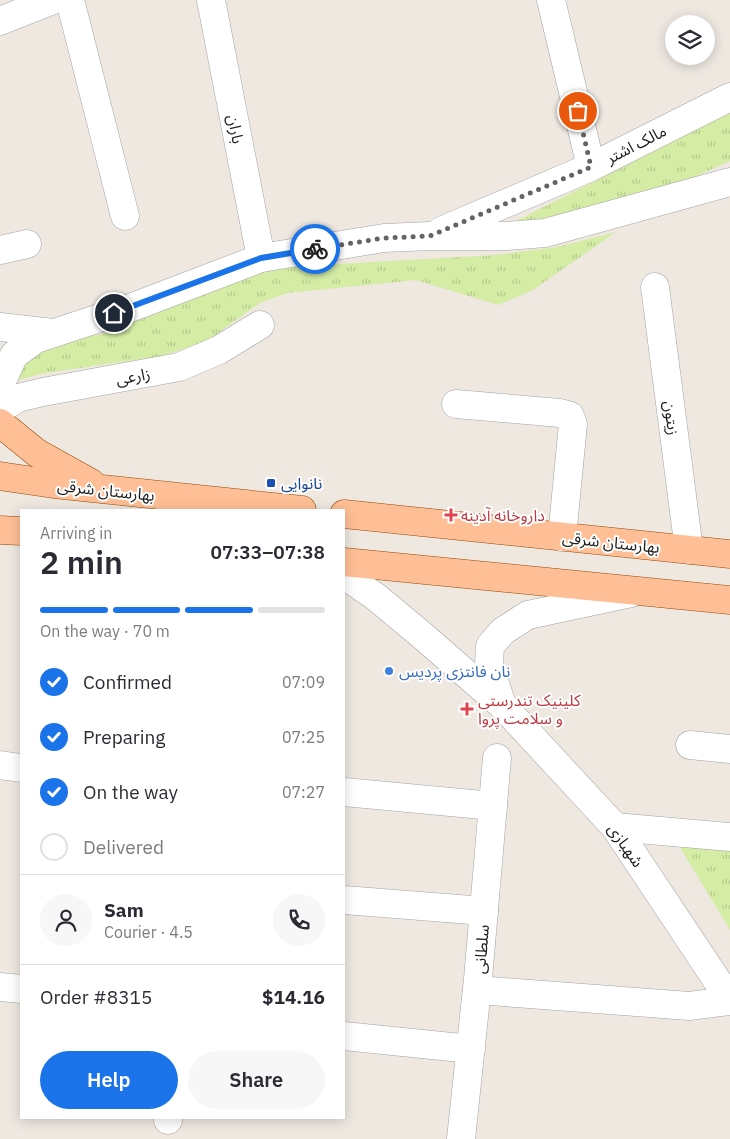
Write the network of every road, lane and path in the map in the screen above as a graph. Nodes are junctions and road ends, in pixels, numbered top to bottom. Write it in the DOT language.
graph roads {
  1 [pos="53,0"];
  2 [pos="70,0"];
  3 [pos="211,0"];
  4 [pos="551,0"];
  5 [pos="0,21"];
  6 [pos="730,97"];
  7 [pos="591,167"];
  8 [pos="730,182"];
  9 [pos="125,216"];
  10 [pos="430,236"];
  11 [pos="27,244"];
  12 [pos="0,250"];
  13 [pos="261,258"];
  14 [pos="655,286"];
  15 [pos="260,325"];
  16 [pos="0,327"];
  17 [pos="53,332"];
  18 [pos="0,385"];
  19 [pos="456,404"];
  20 [pos="0,410"];
  21 [pos="0,423"];
  22 [pos="5,478"];
  23 [pos="104,490"];
  24 [pos="292,509"];
  25 [pos="345,514"];
  26 [pos="562,537"];
  27 [pos="689,550"];
  28 [pos="730,554"];
  29 [pos="345,562"];
  30 [pos="345,576"];
  31 [pos="639,591"];
  32 [pos="730,600"];
  33 [pos="502,705"];
  34 [pos="690,745"];
  35 [pos="730,749"];
  36 [pos="497,758"];
  37 [pos="0,765"];
  38 [pos="20,768"];
  39 [pos="345,792"];
  40 [pos="493,806"];
  41 [pos="615,827"];
  42 [pos="730,837"];
  43 [pos="345,900"];
  44 [pos="484,911"];
  45 [pos="0,987"];
  46 [pos="20,989"];
  47 [pos="477,990"];
  48 [pos="730,1001"];
  49 [pos="345,1036"];
  50 [pos="471,1049"];
  51 [pos="461,1139"];
  1 -- 5 [label="street"];
  2 -- 9 [label="street"];
  3 -- 13 [label="street, باران"];
  4 -- 7 [label="street"];
  6 -- 7 [label="street, مالک اشتر"];
  7 -- 10 [label="street, مالک اشتر"];
  8 -- 10 [label="street, مالک اشتر"];
  10 -- 13 [label="street, مالک اشتر"];
  11 -- 12 [label="street"];
  13 -- 17 [label="street, مالک اشتر"];
  14 -- 27 [label="street, زیتون"];
  15 -- 20 [label="street, زارعی"];
  16 -- 17 [label="street"];
  17 -- 18 [label="street"];
  19 -- 26 [label="street"];
  21 -- 23 [label="main road"];
  22 -- 23 [label="main road, بهارستان شرقی"];
  23 -- 24 [label="main road, بهارستان شرقی"];
  25 -- 26 [label="main road, بهارستان شرقی"];
  26 -- 27 [label="main road, بهارستان شرقی"];
  27 -- 28 [label="main road, بهارستان شرقی"];
  29 -- 31 [label="main road"];
  30 -- 33 [label="street, شهبازی"];
  31 -- 32 [label="main road"];
  31 -- 33 [label="street, شهبازی"];
  33 -- 41 [label="street, شهبازی"];
  34 -- 35 [label="street"];
  36 -- 40 [label="street, سلطانی"];
  37 -- 38 [label="street"];
  39 -- 40 [label="street"];
  40 -- 44 [label="street, سلطانی"];
  41 -- 42 [label="street"];
  41 -- 48 [label="street, شهبازی"];
  43 -- 44 [label="street"];
  44 -- 47 [label="street, سلطانی"];
  45 -- 46 [label="street"];
  47 -- 48 [label="street"];
  47 -- 50 [label="street, سلطانی"];
  49 -- 50 [label="street"];
  50 -- 51 [label="street, سلطانی"];
}
